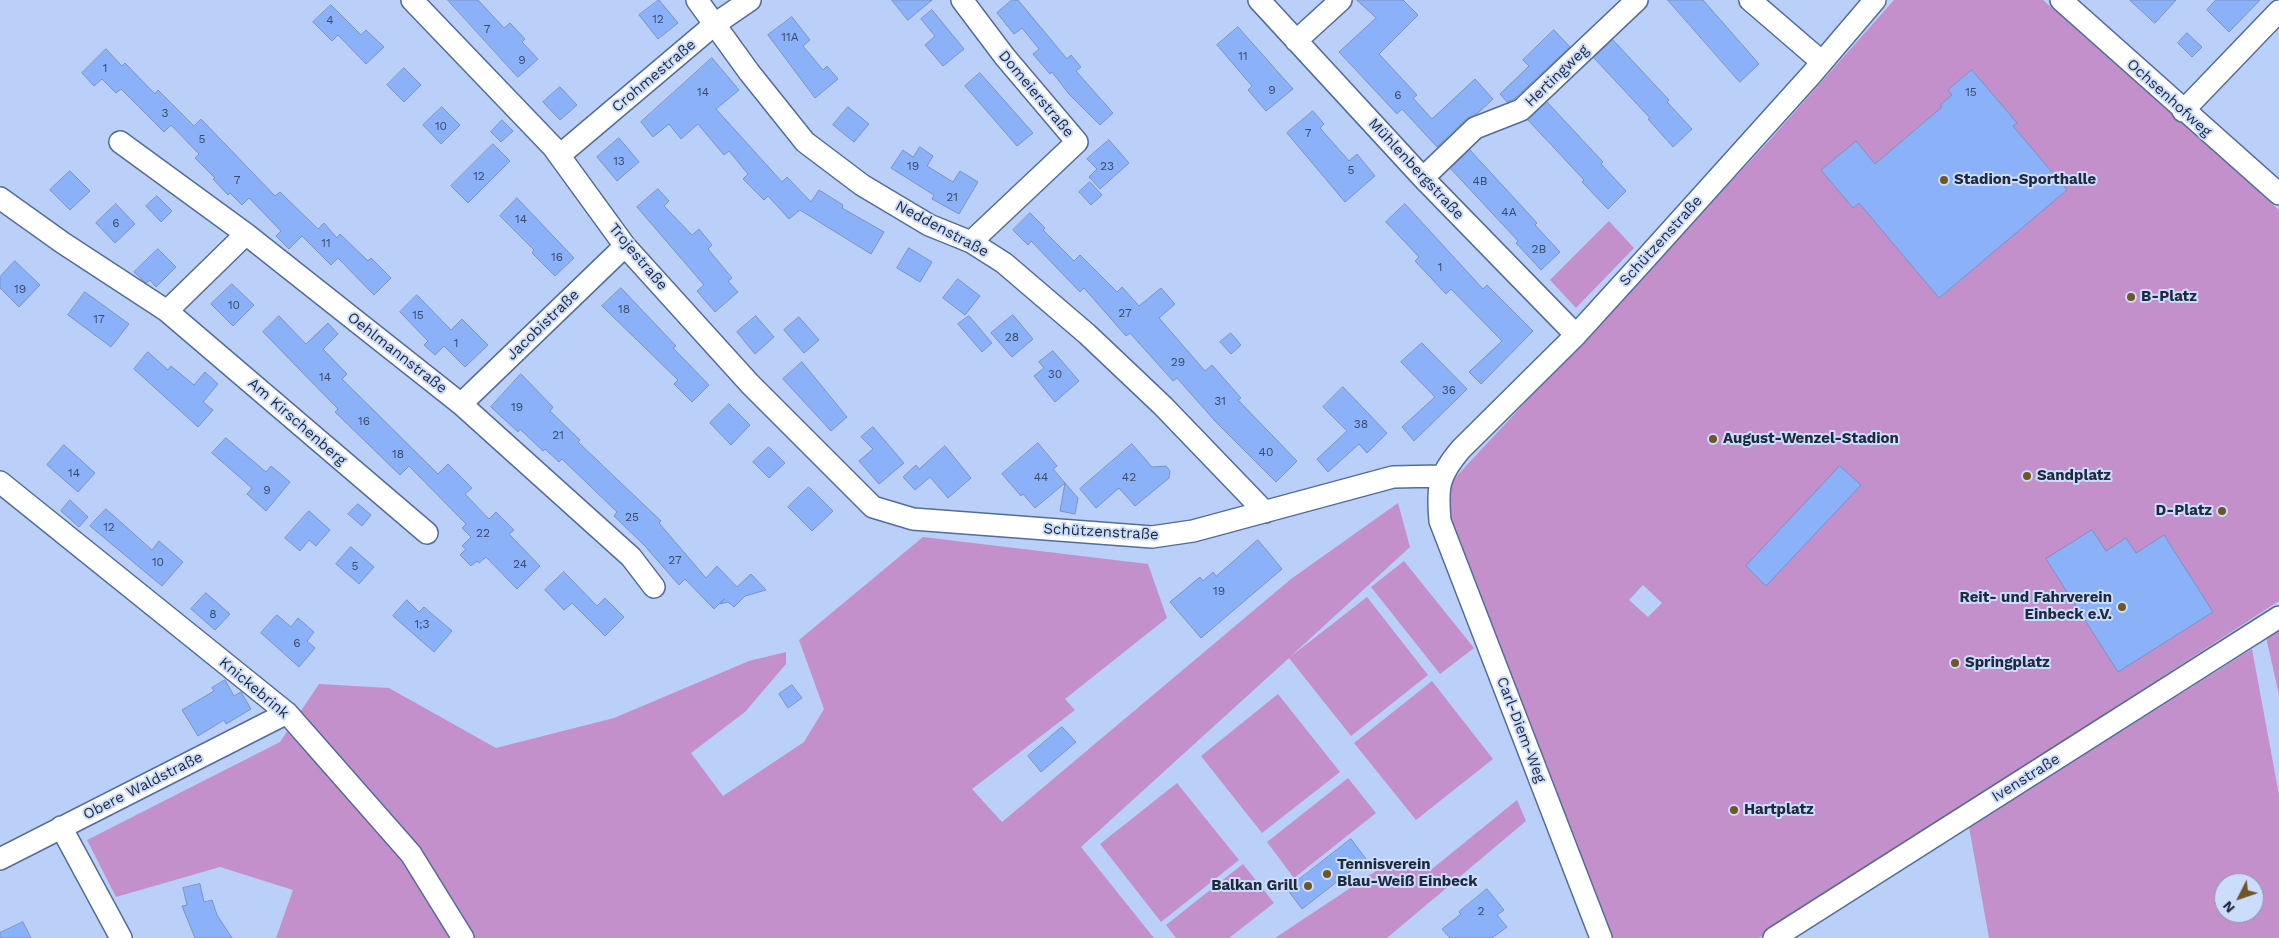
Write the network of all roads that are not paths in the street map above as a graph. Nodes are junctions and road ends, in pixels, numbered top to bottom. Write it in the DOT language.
graph roads {
  1 [pos="412,0"];
  2 [pos="697,0"];
  3 [pos="750,0"];
  4 [pos="962,0"];
  5 [pos="1259,0"];
  6 [pos="1341,0"];
  7 [pos="1637,0"];
  8 [pos="1750,0"];
  9 [pos="1875,0"];
  10 [pos="2061,0"];
  11 [pos="2279,10"];
  12 [pos="715,24"];
  13 [pos="1296,41"];
  14 [pos="1822,62"];
  15 [pos="2183,111"];
  16 [pos="120,142"];
  17 [pos="560,155"];
  18 [pos="1423,178"];
  19 [pos="2279,194"];
  20 [pos="0,198"];
  21 [pos="246,234"];
  22 [pos="971,242"];
  23 [pos="625,246"];
  24 [pos="167,311"];
  25 [pos="1576,335"];
  26 [pos="461,404"];
  27 [pos="1442,476"];
  28 [pos="0,482"];
  29 [pos="873,506"];
  30 [pos="1265,512"];
  31 [pos="1440,522"];
  32 [pos="427,533"];
  33 [pos="654,586"];
  34 [pos="2279,618"];
  35 [pos="287,714"];
  36 [pos="61,828"];
  37 [pos="0,859"];
  38 [pos="1596,937"];
  39 [pos="121,938"];
  40 [pos="463,938"];
  41 [pos="1774,938"];
  1 -- 17 [label="street, Trojestraße"];
  2 -- 12 [label="street, Neddenstraße"];
  3 -- 12 [label="street, Crohmestraße"];
  4 -- 22 [label="street, Domeierstraße"];
  5 -- 13 [label="street, Mühlenbergstraße"];
  6 -- 13 [label="street"];
  7 -- 18 [label="street, Hertingweg"];
  8 -- 14 [label="street"];
  9 -- 14 [label="street, Schützenstraße"];
  10 -- 15 [label="street, Ochsenhofweg"];
  11 -- 15 [label="street"];
  12 -- 17 [label="street, Crohmestraße"];
  12 -- 22 [label="street, Neddenstraße"];
  13 -- 18 [label="street, Mühlenbergstraße"];
  14 -- 25 [label="street, Schützenstraße"];
  15 -- 19 [label="street, Ochsenhofweg"];
  16 -- 21 [label="street, Oehlmannstraße"];
  17 -- 23 [label="street, Trojestraße"];
  18 -- 25 [label="street, Mühlenbergstraße"];
  20 -- 24 [label="street, Am Kirschenberg"];
  21 -- 24 [label="street"];
  21 -- 26 [label="street, Oehlmannstraße"];
  22 -- 30 [label="street, Neddenstraße"];
  23 -- 26 [label="street, Jacobistraße"];
  23 -- 29 [label="street, Trojestraße"];
  24 -- 32 [label="street, Am Kirschenberg"];
  25 -- 27 [label="street, Schützenstraße"];
  26 -- 33 [label="street, Oehlmannstraße"];
  27 -- 30 [label="street, Schützenstraße"];
  27 -- 31 [label="street, Schützenstraße"];
  28 -- 35 [label="street, Knickebrink"];
  29 -- 30 [label="street, Schützenstraße"];
  31 -- 38 [label="street, Carl-Diem-Weg"];
  34 -- 41 [label="street, Ivenstraße"];
  35 -- 36 [label="street, Obere Waldstraße"];
  35 -- 40 [label="street, Knickebrink"];
  36 -- 37 [label="street, Obere Waldstraße"];
  36 -- 39 [label="street"];
}
